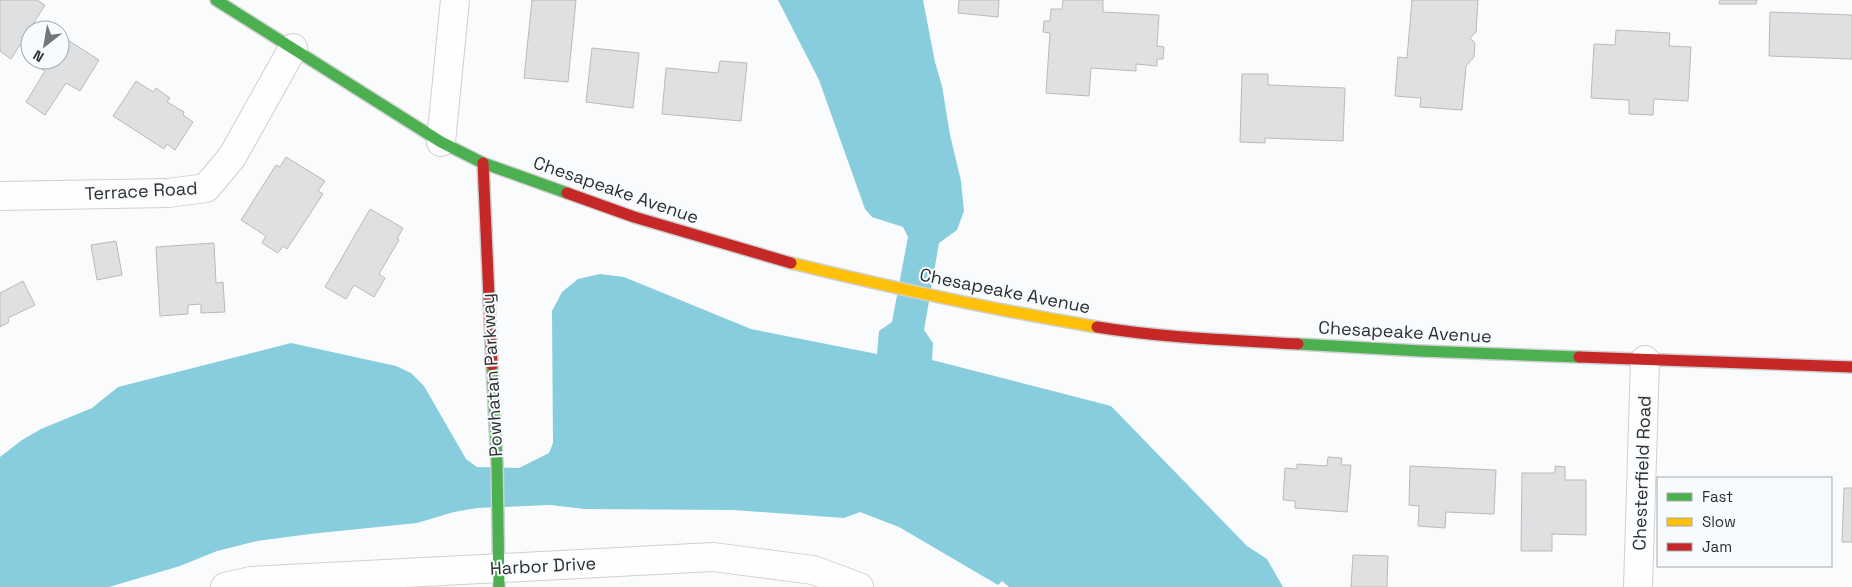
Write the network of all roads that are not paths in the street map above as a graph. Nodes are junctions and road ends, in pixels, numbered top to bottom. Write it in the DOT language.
graph roads {
  1 [pos="216,0"];
  2 [pos="455,0"];
  3 [pos="293,48"];
  4 [pos="442,142"];
  5 [pos="483,163"];
  6 [pos="0,196"];
  7 [pos="1645,360"];
  8 [pos="1852,367"];
  9 [pos="499,578"];
  10 [pos="225,587"];
  11 [pos="859,587"];
  12 [pos="1638,587"];
  1 -- 3 [label="main road, Chesapeake Avenue"];
  2 -- 4 [label="street"];
  3 -- 4 [label="main road, Chesapeake Avenue"];
  3 -- 6 [label="street, Terrace Road"];
  4 -- 5 [label="main road, Chesapeake Avenue"];
  5 -- 7 [label="main road, Chesapeake Avenue"];
  5 -- 9 [label="main road, Powhatan Parkway"];
  7 -- 8 [label="main road, Chesapeake Avenue"];
  7 -- 12 [label="street, Chesterfield Road"];
  9 -- 10 [label="street, Harbor Drive"];
  9 -- 11 [label="street, Harbor Drive"];
}
